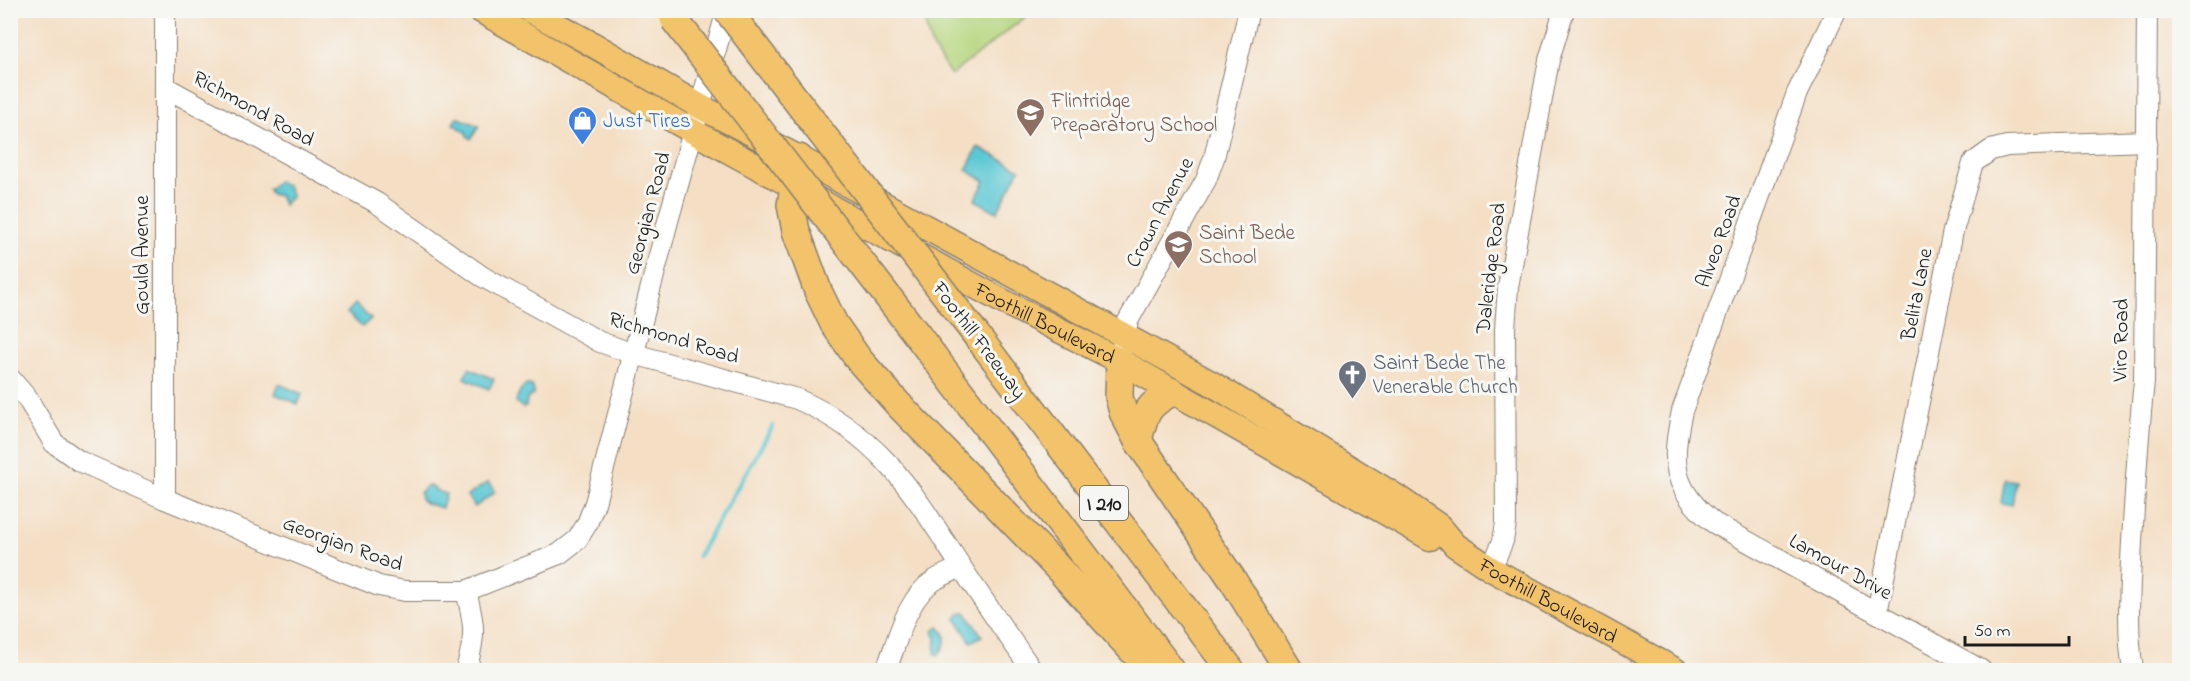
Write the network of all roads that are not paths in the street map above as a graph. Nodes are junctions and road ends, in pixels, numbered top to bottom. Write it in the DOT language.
graph roads {
  1 [pos="165,10"];
  2 [pos="480,10"];
  3 [pos="529,10"];
  4 [pos="727,10"];
  5 [pos="1249,10"];
  6 [pos="1564,10"];
  7 [pos="1837,10"];
  8 [pos="2147,10"];
  9 [pos="671,15"];
  10 [pos="165,87"];
  11 [pos="701,107"];
  12 [pos="694,132"];
  13 [pos="2147,141"];
  14 [pos="799,158"];
  15 [pos="793,186"];
  16 [pos="1122,348"];
  17 [pos="634,354"];
  18 [pos="10,378"];
  19 [pos="1173,392"];
  20 [pos="1138,441"];
  21 [pos="1686,495"];
  22 [pos="165,499"];
  23 [pos="1455,545"];
  24 [pos="961,567"];
  25 [pos="1491,569"];
  26 [pos="466,591"];
  27 [pos="1877,613"];
  28 [pos="466,670"];
  29 [pos="886,670"];
  30 [pos="1032,670"];
  31 [pos="1150,670"];
  32 [pos="1171,670"];
  33 [pos="1231,670"];
  34 [pos="1289,670"];
  35 [pos="1675,670"];
  36 [pos="1981,670"];
  37 [pos="2133,670"];
  1 -- 10 [label="street, Gould Avenue"];
  2 -- 12 [label="main road, Foothill Boulevard"];
  3 -- 11 [label="main road, Foothill Boulevard"];
  4 -- 11 [label="street, Georgian Road"];
  4 -- 33 [label="highway, Foothill Freeway / I 210, bridge"];
  5 -- 16 [label="street, Crown Avenue"];
  6 -- 25 [label="street, Daleridge Road"];
  7 -- 21 [label="street, Alveo Road"];
  8 -- 13 [label="street, Viro Road"];
  9 -- 32 [label="highway, I 210, bridge"];
  10 -- 17 [label="street, Richmond Road"];
  10 -- 22 [label="street, Gould Avenue"];
  11 -- 12 [label="street, Georgian Road"];
  11 -- 14 [label="main road, Foothill Boulevard"];
  12 -- 15 [label="main road, Foothill Boulevard"];
  12 -- 17 [label="street, Georgian Road"];
  13 -- 27 [label="street, Belita Lane"];
  13 -- 37 [label="street, Viro Road"];
  14 -- 15 [label="highway"];
  14 -- 16 [label="main road, Foothill Boulevard"];
  15 -- 16 [label="main road, Foothill Boulevard"];
  15 -- 31 [label="highway"];
  16 -- 19 [label="main road, Foothill Boulevard"];
  16 -- 20 [label="highway"];
  16 -- 23 [label="main road, Foothill Boulevard"];
  17 -- 24 [label="street, Richmond Road"];
  17 -- 26 [label="street, Georgian Road"];
  18 -- 22 [label="street, Georgian Road"];
  19 -- 20 [label="highway"];
  19 -- 23 [label="main road, Foothill Boulevard"];
  20 -- 34 [label="highway"];
  21 -- 27 [label="street, Lamour Drive"];
  22 -- 26 [label="street, Georgian Road"];
  23 -- 25 [label="main road, Foothill Boulevard"];
  24 -- 29 [label="street"];
  24 -- 30 [label="street, Richmond Road"];
  25 -- 35 [label="main road, Foothill Boulevard"];
  26 -- 28 [label="street"];
  27 -- 36 [label="street, Lamour Drive"];
}
